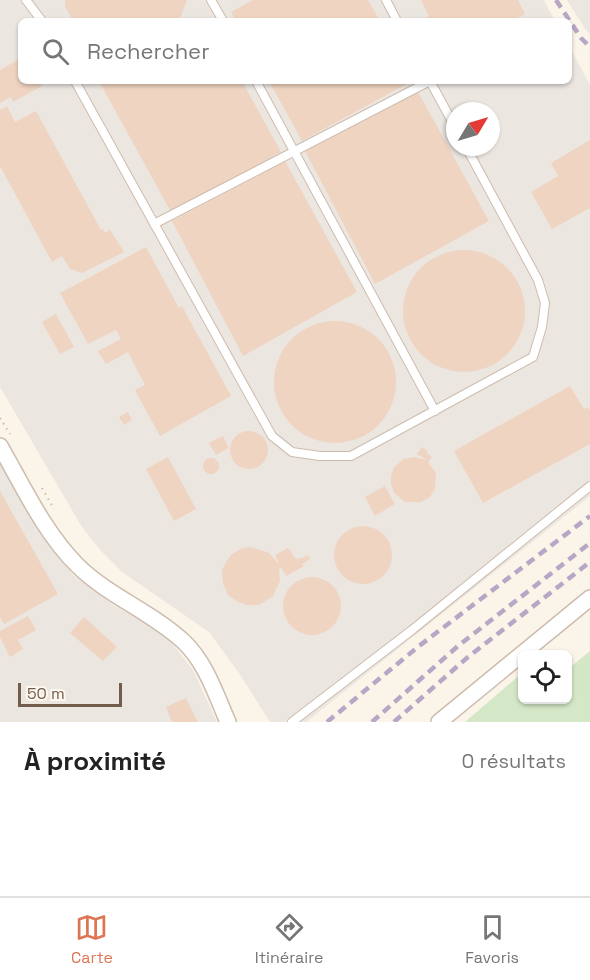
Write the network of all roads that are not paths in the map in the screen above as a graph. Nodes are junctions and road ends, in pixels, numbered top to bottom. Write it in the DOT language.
graph roads {
  1 [pos="26,0"];
  2 [pos="212,0"];
  3 [pos="386,0"];
  4 [pos="40,18"];
  5 [pos="221,18"];
  6 [pos="396,18"];
  7 [pos="77,84"];
  8 [pos="257,84"];
  9 [pos="424,84"];
  10 [pos="432,84"];
  11 [pos="446,110"];
  12 [pos="294,152"];
  13 [pos="471,156"];
  14 [pos="154,224"];
  15 [pos="435,411"];
  16 [pos="6,442"];
  17 [pos="590,486"];
  18 [pos="590,598"];
  19 [pos="228,722"];
  20 [pos="292,722"];
  21 [pos="439,722"];
  1 -- 4 [label="lane"];
  2 -- 5 [label="lane"];
  3 -- 6 [label="lane"];
  7 -- 14 [label="lane"];
  8 -- 12 [label="lane"];
  9 -- 12 [label="lane"];
  10 -- 11 [label="lane"];
  12 -- 14 [label="lane"];
  12 -- 15 [label="lane"];
  13 -- 15 [label="lane"];
  14 -- 15 [label="lane"];
  16 -- 19 [label="street"];
  17 -- 20 [label="lane"];
  18 -- 21 [label="street"];
}
